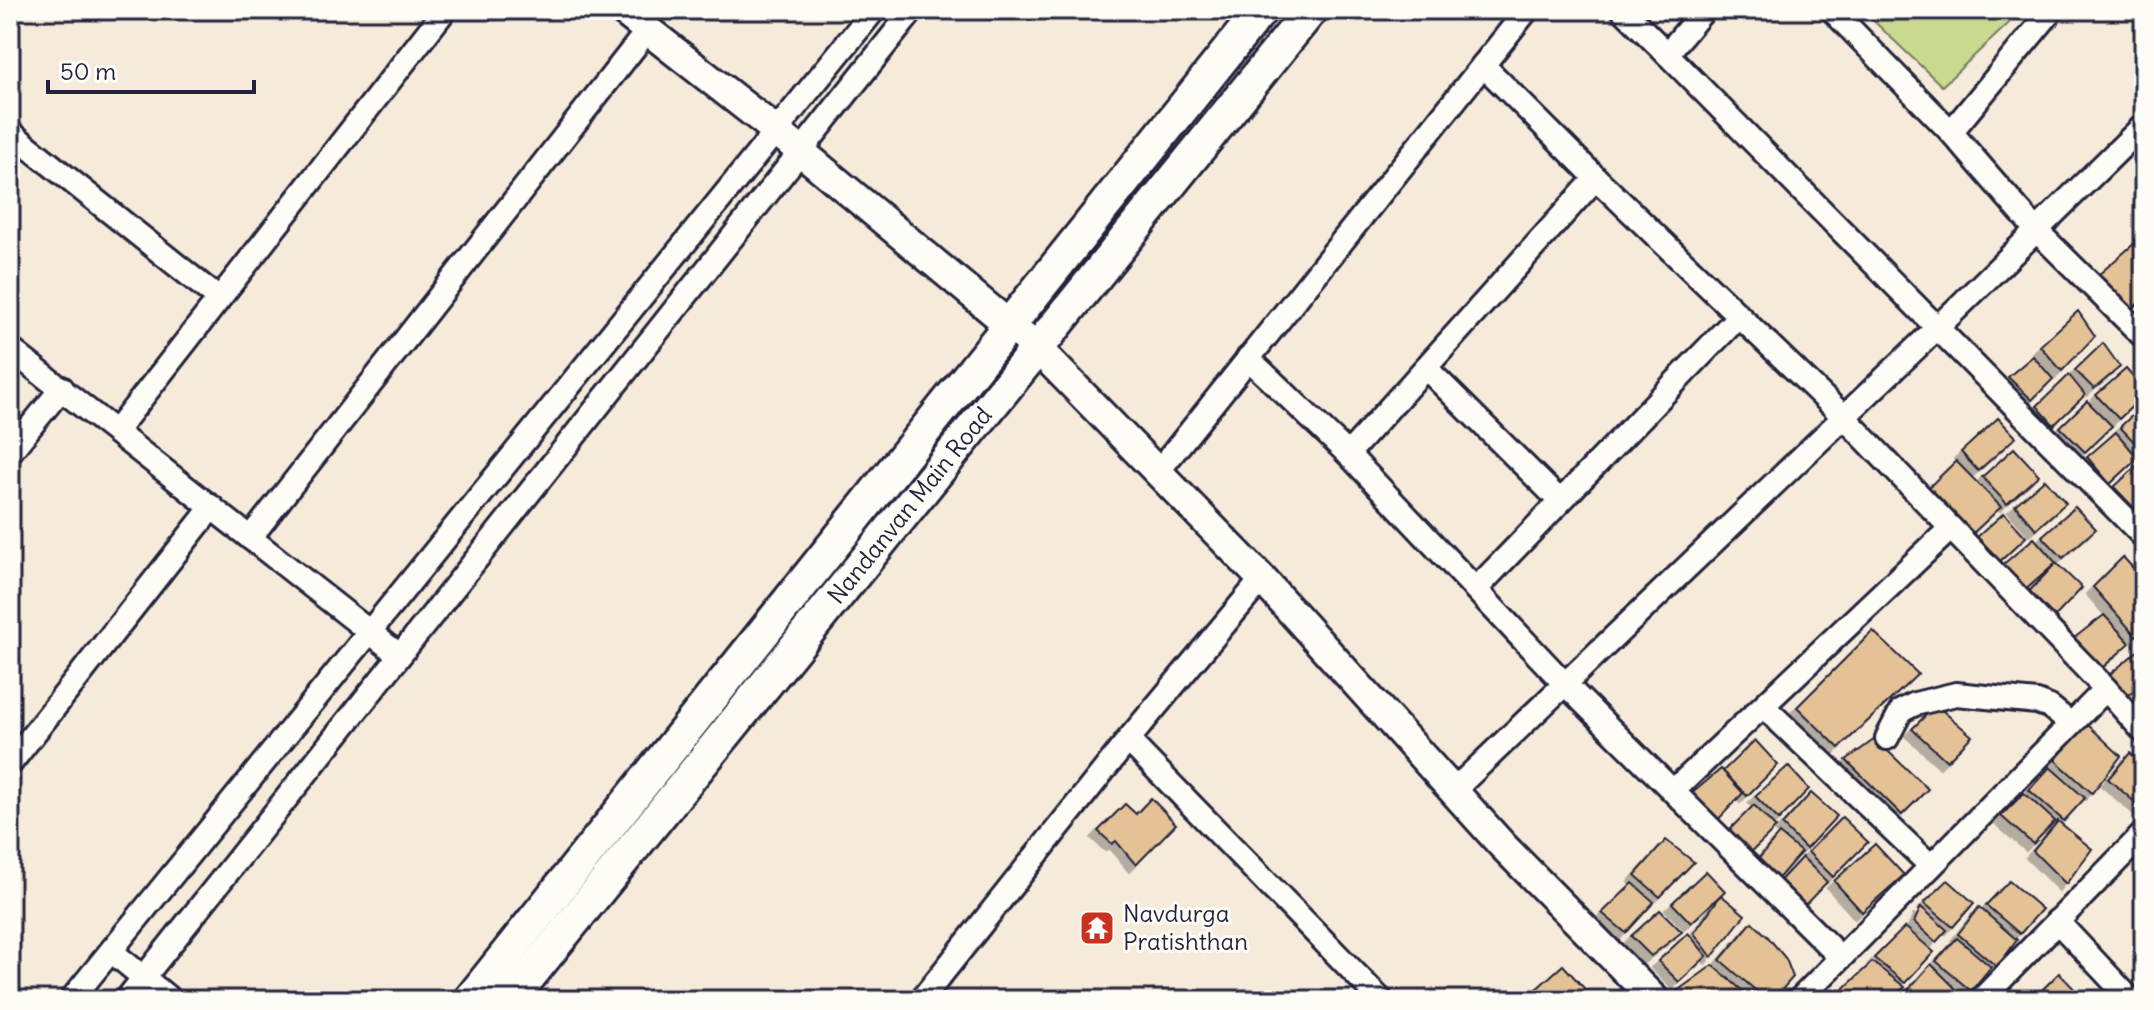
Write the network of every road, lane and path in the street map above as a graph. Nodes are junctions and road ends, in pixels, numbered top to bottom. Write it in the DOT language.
graph roads {
  1 [pos="445,10"];
  2 [pos="622,10"];
  3 [pos="874,10"];
  4 [pos="1261,10"];
  5 [pos="1311,10"];
  6 [pos="1527,10"];
  7 [pos="1623,10"];
  8 [pos="1704,10"];
  9 [pos="1832,10"];
  10 [pos="2052,10"];
  11 [pos="902,14"];
  12 [pos="647,31"];
  13 [pos="1667,54"];
  14 [pos="1483,65"];
  15 [pos="2144,125"];
  16 [pos="775,130"];
  17 [pos="10,132"];
  18 [pos="1951,132"];
  19 [pos="800,150"];
  20 [pos="1596,178"];
  21 [pos="2037,231"];
  22 [pos="219,299"];
  23 [pos="1739,316"];
  24 [pos="1010,325"];
  25 [pos="1937,328"];
  26 [pos="2143,334"];
  27 [pos="10,349"];
  28 [pos="1038,349"];
  29 [pos="1248,358"];
  30 [pos="1426,368"];
  31 [pos="62,388"];
  32 [pos="1844,417"];
  33 [pos="116,431"];
  34 [pos="10,452"];
  35 [pos="1348,454"];
  36 [pos="1157,473"];
  37 [pos="1560,501"];
  38 [pos="212,507"];
  39 [pos="1951,528"];
  40 [pos="2144,537"];
  41 [pos="250,538"];
  42 [pos="1262,579"];
  43 [pos="1476,589"];
  44 [pos="370,633"];
  45 [pos="399,655"];
  46 [pos="1564,683"];
  47 [pos="2106,689"];
  48 [pos="1764,707"];
  49 [pos="2071,724"];
  50 [pos="2144,732"];
  51 [pos="1887,738"];
  52 [pos="1128,740"];
  53 [pos="10,764"];
  54 [pos="1453,791"];
  55 [pos="1673,791"];
  56 [pos="2144,833"];
  57 [pos="1931,866"];
  58 [pos="2057,921"];
  59 [pos="111,951"];
  60 [pos="1840,957"];
  61 [pos="143,978"];
  62 [pos="71,1000"];
  63 [pos="126,1000"];
  64 [pos="171,1000"];
  65 [pos="470,1000"];
  66 [pos="510,1000"];
  67 [pos="921,1000"];
  68 [pos="1381,1000"];
  69 [pos="1655,1000"];
  70 [pos="1799,1000"];
  71 [pos="1981,1000"];
  72 [pos="2131,1000"];
  1 -- 22 [label="street"];
  2 -- 12 [label="street"];
  3 -- 16 [label="street"];
  4 -- 24 [label="main road"];
  5 -- 28 [label="main road, Nandanvan Main Road"];
  6 -- 14 [label="street"];
  7 -- 13 [label="street"];
  8 -- 13 [label="street"];
  9 -- 18 [label="street"];
  10 -- 18 [label="street"];
  11 -- 19 [label="street"];
  12 -- 16 [label="street"];
  12 -- 41 [label="street"];
  13 -- 25 [label="street"];
  14 -- 20 [label="street"];
  14 -- 29 [label="street"];
  15 -- 21 [label="street"];
  16 -- 19 [label="street"];
  16 -- 44 [label="street"];
  17 -- 22 [label="street"];
  18 -- 21 [label="street"];
  19 -- 24 [label="street"];
  19 -- 45 [label="street"];
  20 -- 23 [label="street"];
  20 -- 30 [label="street"];
  21 -- 25 [label="street"];
  21 -- 26 [label="street"];
  22 -- 33 [label="street"];
  23 -- 32 [label="street"];
  23 -- 37 [label="street"];
  24 -- 28 [label="street"];
  24 -- 65 [label="main road"];
  25 -- 32 [label="street"];
  25 -- 40 [label="street"];
  27 -- 31 [label="street"];
  28 -- 36 [label="street"];
  28 -- 66 [label="main road, Nandanvan Main Road"];
  29 -- 35 [label="street"];
  29 -- 36 [label="street"];
  30 -- 35 [label="street"];
  30 -- 37 [label="street"];
  31 -- 33 [label="street"];
  31 -- 34 [label="street"];
  32 -- 39 [label="street"];
  32 -- 46 [label="street"];
  33 -- 38 [label="street"];
  35 -- 43 [label="street"];
  36 -- 42 [label="street"];
  37 -- 43 [label="street"];
  38 -- 41 [label="street"];
  38 -- 53 [label="street"];
  39 -- 47 [label="street"];
  39 -- 48 [label="street"];
  41 -- 44 [label="street"];
  42 -- 52 [label="street"];
  42 -- 54 [label="street"];
  43 -- 46 [label="street"];
  44 -- 45 [label="street"];
  44 -- 59 [label="street"];
  45 -- 61 [label="street"];
  46 -- 54 [label="street"];
  46 -- 55 [label="street"];
  47 -- 49 [label="street"];
  47 -- 50 [label="street"];
  48 -- 55 [label="street"];
  48 -- 57 [label="street"];
  49 -- 51 [label="street"];
  49 -- 57 [label="street"];
  52 -- 67 [label="street"];
  52 -- 68 [label="street"];
  54 -- 69 [label="street"];
  55 -- 60 [label="street"];
  56 -- 58 [label="street"];
  57 -- 60 [label="street"];
  58 -- 71 [label="street"];
  58 -- 72 [label="street"];
  59 -- 61 [label="street"];
  59 -- 62 [label="street"];
  60 -- 70 [label="street"];
  61 -- 63 [label="street"];
  61 -- 64 [label="street"];
}
